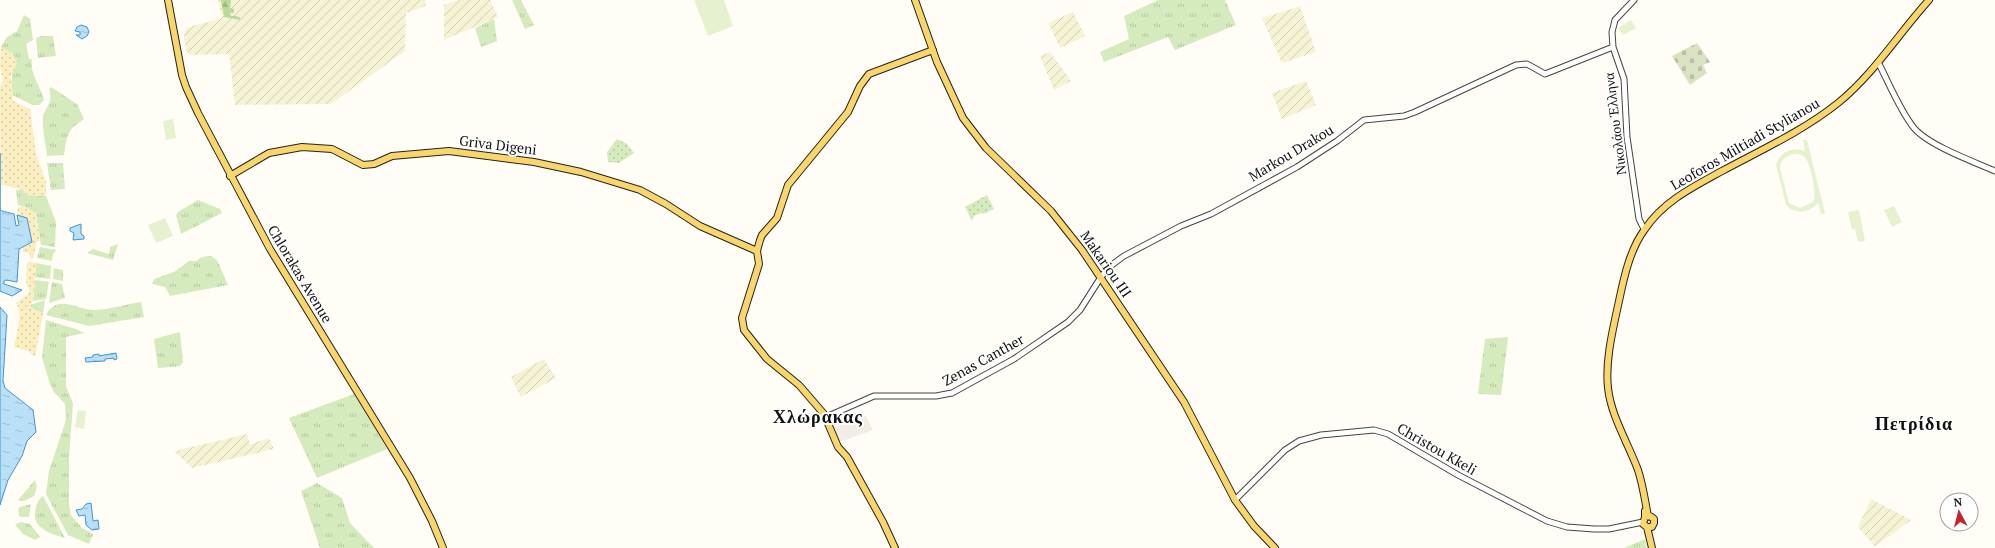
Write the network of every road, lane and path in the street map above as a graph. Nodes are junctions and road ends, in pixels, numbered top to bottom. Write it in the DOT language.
graph roads {
  1 [pos="168,0"];
  2 [pos="915,0"];
  3 [pos="1634,0"];
  4 [pos="1929,0"];
  5 [pos="1613,46"];
  6 [pos="933,50"];
  7 [pos="1878,62"];
  8 [pos="1995,171"];
  9 [pos="230,176"];
  10 [pos="1644,229"];
  11 [pos="757,251"];
  12 [pos="1101,277"];
  13 [pos="826,417"];
  14 [pos="1235,500"];
  15 [pos="1648,523"];
  16 [pos="443,548"];
  17 [pos="895,548"];
  18 [pos="1274,548"];
  19 [pos="1653,548"];
  1 -- 9 [label="main road, Chlorakas Avenue"];
  2 -- 6 [label="main road, Makariou III"];
  3 -- 5 [label="street, Νικολάου Έλληνα"];
  4 -- 7 [label="main road, Leoforos Miltiadi Stylianou"];
  5 -- 10 [label="street, Νικολάου Έλληνα"];
  5 -- 12 [label="street, Markou Drakou"];
  6 -- 11 [label="main road"];
  6 -- 12 [label="main road, Makariou III"];
  7 -- 8 [label="street"];
  7 -- 10 [label="main road, Leoforos Miltiadi Stylianou"];
  9 -- 11 [label="main road, Griva Digeni"];
  9 -- 16 [label="main road, Chlorakas Avenue"];
  10 -- 15 [label="main road, Leoforos Miltiadi Stylianou"];
  11 -- 13 [label="main road"];
  12 -- 13 [label="street, Zenas Canther"];
  12 -- 14 [label="main road, Makariou III"];
  13 -- 17 [label="main road"];
  14 -- 15 [label="street, Christou Kkeli"];
  14 -- 18 [label="main road, Makariou III"];
  15 -- 19 [label="main road"];
}
